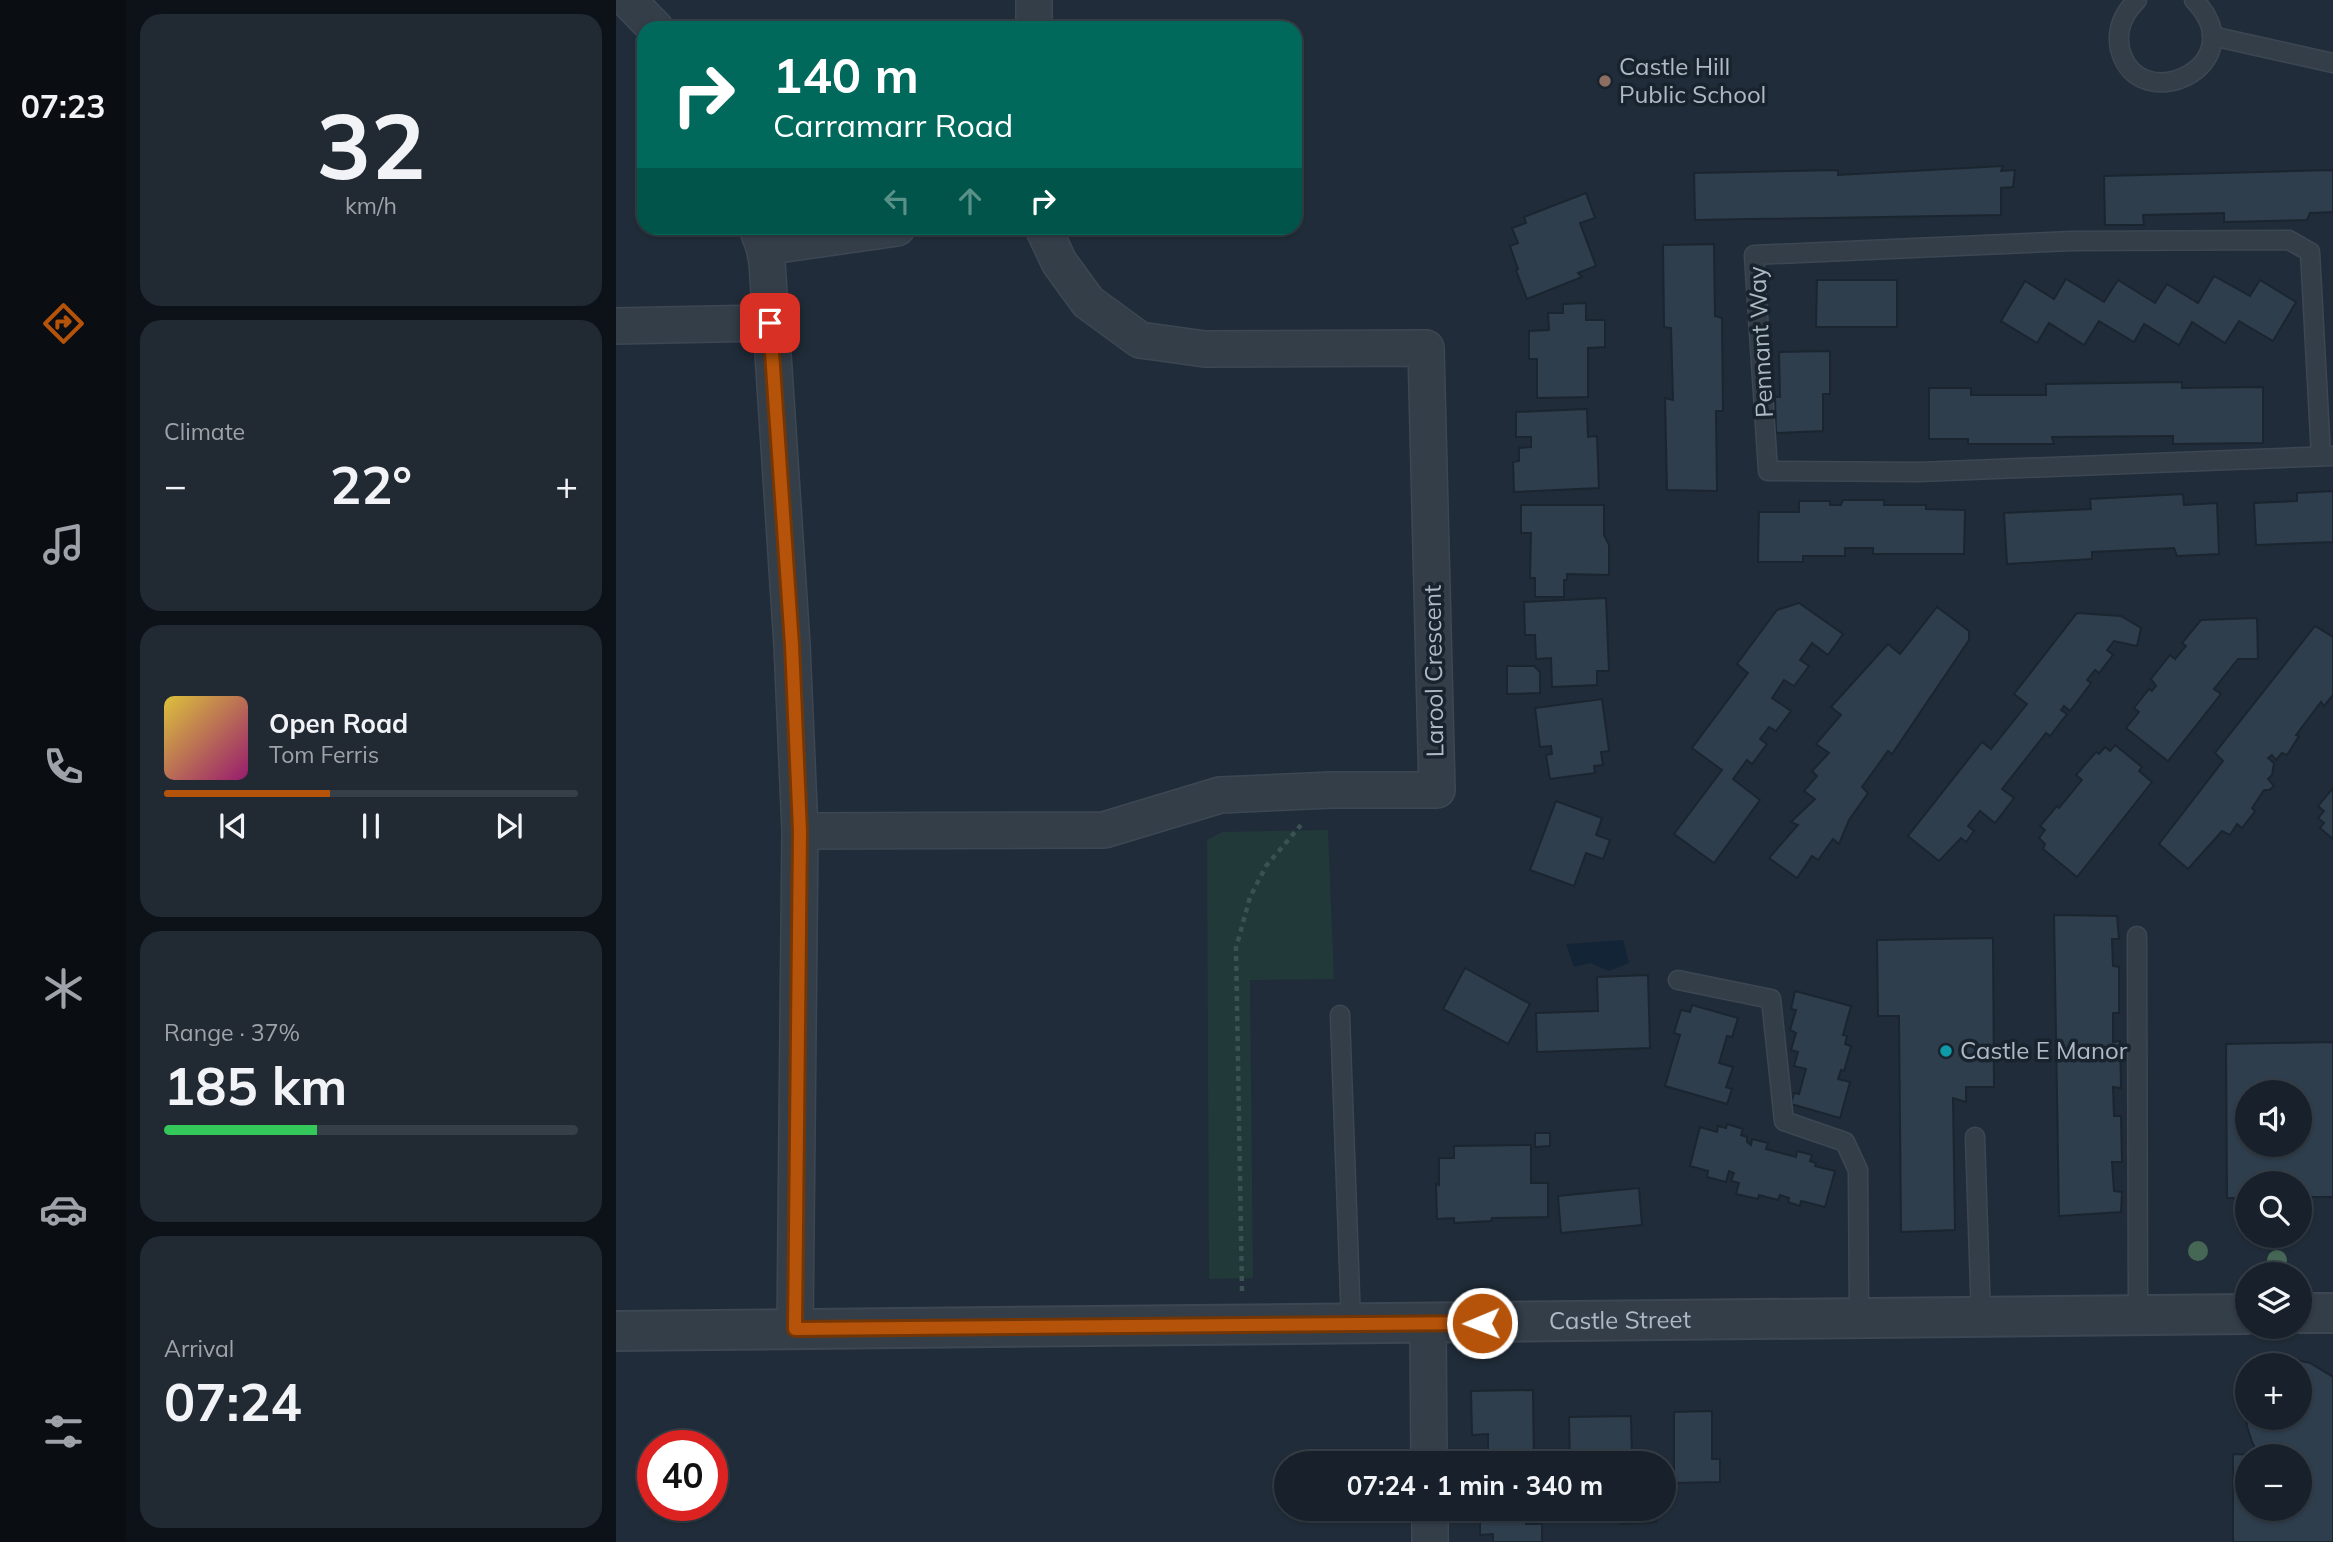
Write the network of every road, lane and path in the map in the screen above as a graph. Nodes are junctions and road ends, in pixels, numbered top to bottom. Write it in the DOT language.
graph roads {
  1 [pos="628,0"];
  2 [pos="1034,0"];
  3 [pos="2137,0"];
  4 [pos="2194,0"];
  5 [pos="648,21"];
  6 [pos="1034,21"];
  7 [pos="2212,36"];
  8 [pos="2333,62"];
  9 [pos="790,235"];
  10 [pos="1046,235"];
  11 [pos="760,237"];
  12 [pos="770,323"];
  13 [pos="616,326"];
  14 [pos="2327,456"];
  15 [pos="1331,790"];
  16 [pos="800,831"];
  17 [pos="2137,936"];
  18 [pos="1678,980"];
  19 [pos="1340,1015"];
  20 [pos="1975,1137"];
  21 [pos="1242,1292"];
  22 [pos="2312,1313"];
  23 [pos="2333,1313"];
  24 [pos="2235,1314"];
  25 [pos="2138,1315"];
  26 [pos="1981,1317"];
  27 [pos="1858,1319"];
  28 [pos="1351,1323"];
  29 [pos="1428,1324"];
  30 [pos="795,1329"];
  31 [pos="616,1331"];
  32 [pos="1429,1451"];
  33 [pos="1430,1521"];
  34 [pos="1430,1542"];
  1 -- 5 [label="street"];
  2 -- 6 [label="street"];
  3 -- 7 [label="lane"];
  4 -- 7 [label="lane"];
  7 -- 8 [label="lane"];
  9 -- 11 [label="street"];
  10 -- 15 [label="street, Larool Crescent"];
  11 -- 12 [label="street"];
  12 -- 13 [label="street"];
  12 -- 16 [label="street"];
  14 -- 14 [label="lane, Pennant Way"];
  15 -- 16 [label="street, Larool Crescent"];
  15 -- 21 [label="path"];
  16 -- 30 [label="street"];
  17 -- 25 [label="lane"];
  18 -- 27 [label="lane"];
  19 -- 28 [label="lane"];
  20 -- 26 [label="lane"];
  22 -- 23 [label="street"];
  24 -- 25 [label="street, Castle Street"];
  25 -- 26 [label="street, Castle Street"];
  26 -- 27 [label="street, Castle Street"];
  27 -- 29 [label="street, Castle Street"];
  28 -- 29 [label="street, Castle Street"];
  28 -- 30 [label="street, Castle Street"];
  29 -- 32 [label="street"];
  30 -- 31 [label="street, Castle Street"];
  33 -- 34 [label="street"];
}
